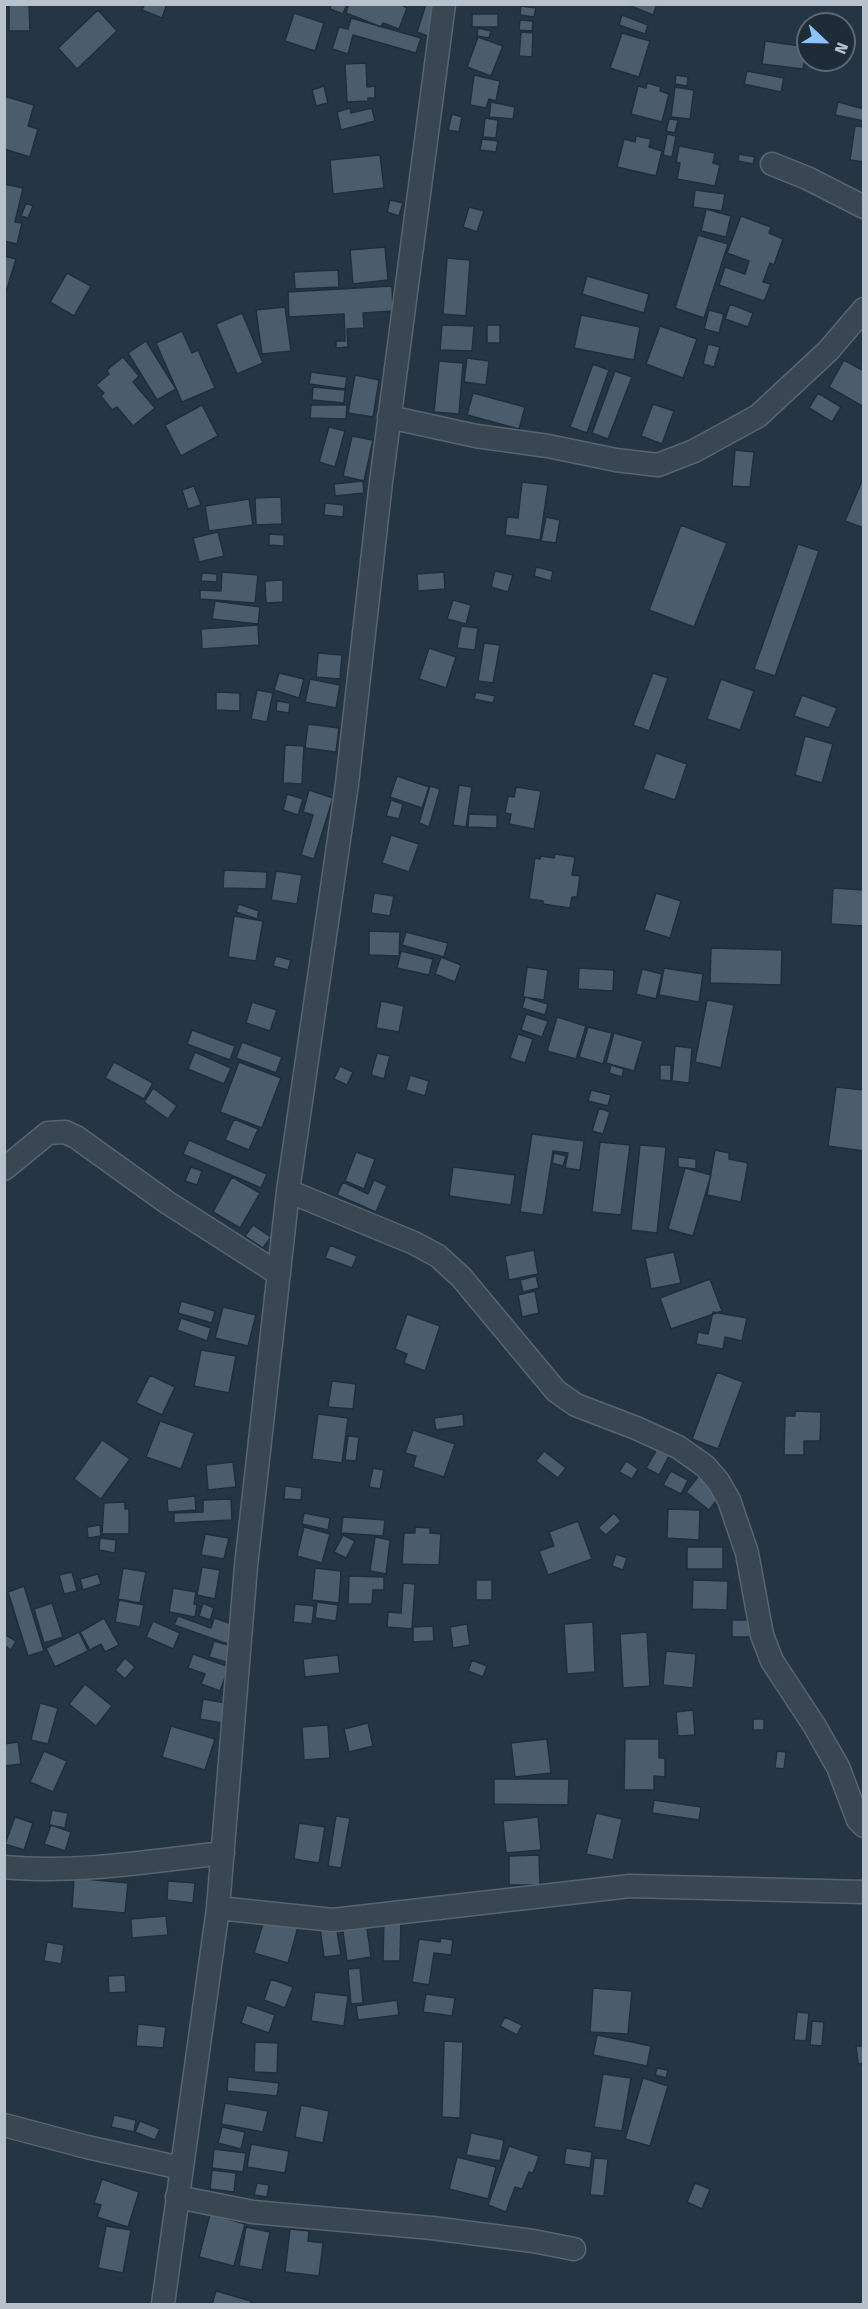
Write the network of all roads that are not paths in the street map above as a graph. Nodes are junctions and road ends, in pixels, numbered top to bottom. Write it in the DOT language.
graph roads {
  1 [pos="444,4"];
  2 [pos="772,164"];
  3 [pos="864,207"];
  4 [pos="864,309"];
  5 [pos="389,417"];
  6 [pos="4,1169"];
  7 [pos="288,1191"];
  8 [pos="279,1274"];
  9 [pos="864,1826"];
  10 [pos="223,1852"];
  11 [pos="4,1867"];
  12 [pos="864,1892"];
  13 [pos="218,1908"];
  14 [pos="4,2125"];
  15 [pos="182,2168"];
  16 [pos="177,2196"];
  17 [pos="574,2249"];
  18 [pos="163,2304"];
  1 -- 5 [label="street"];
  2 -- 3 [label="street"];
  4 -- 5 [label="street"];
  5 -- 7 [label="street"];
  6 -- 8 [label="street"];
  7 -- 8 [label="street"];
  7 -- 9 [label="street"];
  8 -- 10 [label="street"];
  10 -- 11 [label="street"];
  10 -- 13 [label="street"];
  12 -- 13 [label="street"];
  13 -- 15 [label="street"];
  14 -- 15 [label="street"];
  15 -- 16 [label="street"];
  16 -- 17 [label="street"];
  16 -- 18 [label="street"];
}
